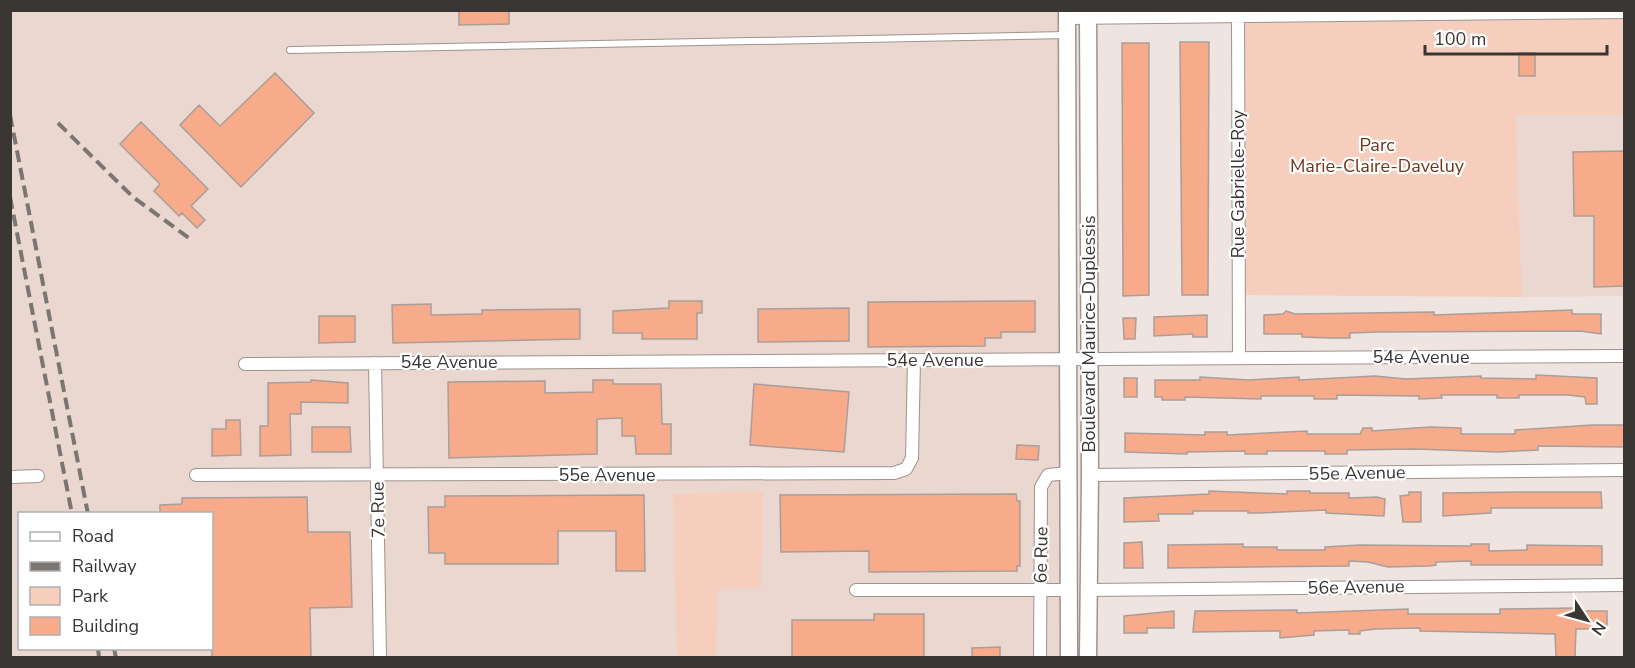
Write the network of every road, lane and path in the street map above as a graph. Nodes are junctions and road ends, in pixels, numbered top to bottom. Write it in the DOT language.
graph roads {
  1 [pos="1370,12"];
  2 [pos="1508,12"];
  3 [pos="1624,12"];
  4 [pos="1238,13"];
  5 [pos="1088,14"];
  6 [pos="1067,21"];
  7 [pos="290,50"];
  8 [pos="1624,356"];
  9 [pos="1239,358"];
  10 [pos="1069,359"];
  11 [pos="914,360"];
  12 [pos="1089,360"];
  13 [pos="375,363"];
  14 [pos="245,364"];
  15 [pos="1624,471"];
  16 [pos="1069,473"];
  17 [pos="196,475"];
  18 [pos="1090,475"];
  19 [pos="38,476"];
  20 [pos="377,476"];
  21 [pos="10,477"];
  22 [pos="1624,585"];
  23 [pos="856,590"];
  24 [pos="1040,590"];
  25 [pos="1070,590"];
  26 [pos="1088,590"];
  27 [pos="380,657"];
  28 [pos="1040,657"];
  29 [pos="1069,657"];
  30 [pos="1088,657"];
  1 -- 2 [label="street"];
  1 -- 4 [label="street"];
  2 -- 3 [label="street"];
  4 -- 5 [label="street"];
  4 -- 9 [label="street, Rue Gabrielle-Roy"];
  5 -- 6 [label="street"];
  5 -- 12 [label="street, Boulevard Maurice-Duplessis"];
  6 -- 7 [label="lane"];
  6 -- 10 [label="street, Boulevard Maurice-Duplessis"];
  8 -- 9 [label="street, 54e Avenue"];
  9 -- 12 [label="street, 54e Avenue"];
  10 -- 11 [label="street, 54e Avenue"];
  10 -- 12 [label="street, 54e Avenue"];
  10 -- 16 [label="street, Boulevard Maurice-Duplessis"];
  11 -- 13 [label="street, 54e Avenue"];
  11 -- 20 [label="street, 55e Avenue"];
  12 -- 18 [label="street, Boulevard Maurice-Duplessis"];
  13 -- 14 [label="street, 54e Avenue"];
  13 -- 20 [label="street, 7e Rue"];
  15 -- 18 [label="street, 55e Avenue"];
  16 -- 24 [label="street, 6e Rue"];
  16 -- 25 [label="street, Boulevard Maurice-Duplessis"];
  17 -- 20 [label="street, 55e Avenue"];
  18 -- 26 [label="street, Boulevard Maurice-Duplessis"];
  19 -- 21 [label="street"];
  20 -- 27 [label="street, 7e Rue"];
  22 -- 26 [label="street, 56e Avenue"];
  23 -- 24 [label="street"];
  24 -- 25 [label="street"];
  24 -- 28 [label="street, 6e Rue"];
  25 -- 29 [label="street, Boulevard Maurice-Duplessis"];
  26 -- 30 [label="street, Boulevard Maurice-Duplessis"];
}
